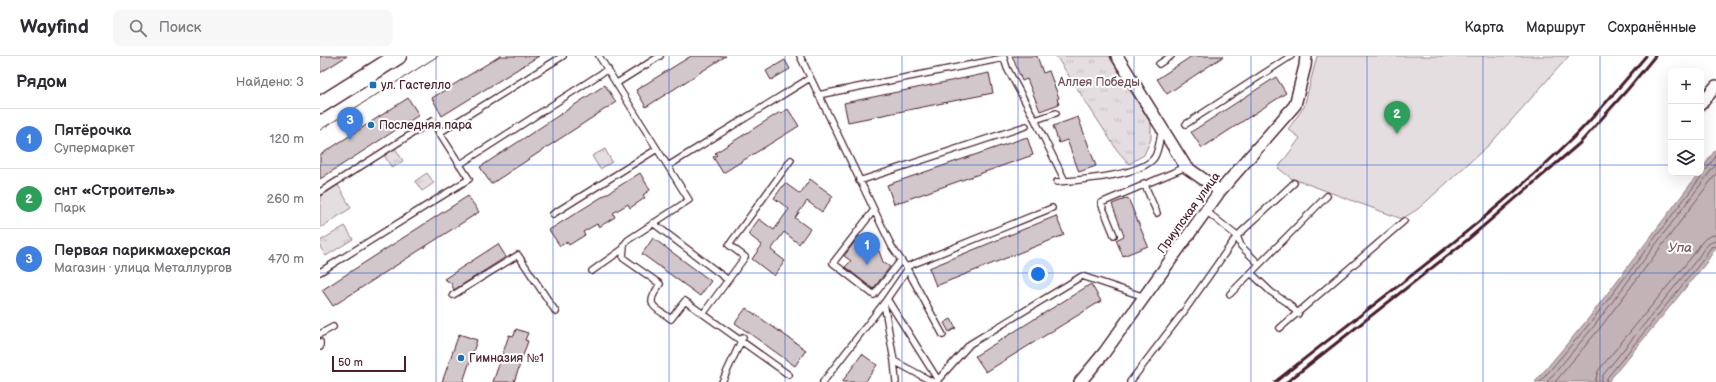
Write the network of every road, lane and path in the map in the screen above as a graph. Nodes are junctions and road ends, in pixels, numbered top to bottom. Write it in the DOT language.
graph roads {
  1 [pos="398,56"];
  2 [pos="563,56"];
  3 [pos="599,56"];
  4 [pos="660,56"];
  5 [pos="800,56"];
  6 [pos="1118,56"];
  7 [pos="1171,56"];
  8 [pos="1291,56"];
  9 [pos="1306,56"];
  10 [pos="1159,64"];
  11 [pos="608,69"];
  12 [pos="810,78"];
  13 [pos="617,83"];
  14 [pos="1716,86"];
  15 [pos="818,95"];
  16 [pos="1704,100"];
  17 [pos="320,106"];
  18 [pos="1056,113"];
  19 [pos="1035,120"];
  20 [pos="1186,124"];
  21 [pos="1026,126"];
  22 [pos="1162,126"];
  23 [pos="439,133"];
  24 [pos="658,149"];
  25 [pos="791,160"];
  26 [pos="459,164"];
  27 [pos="668,166"];
  28 [pos="1186,167"];
  29 [pos="859,181"];
  30 [pos="1064,181"];
  31 [pos="1057,182"];
  32 [pos="1294,183"];
  33 [pos="1144,184"];
  34 [pos="1220,191"];
  35 [pos="320,192"];
  36 [pos="1327,196"];
  37 [pos="1052,208"];
  38 [pos="874,210"];
  39 [pos="1206,211"];
  40 [pos="1157,213"];
  41 [pos="553,214"];
  42 [pos="1404,221"];
  43 [pos="653,223"];
  44 [pos="1114,235"];
  45 [pos="1237,236"];
  46 [pos="623,249"];
  47 [pos="901,260"];
  48 [pos="1259,264"];
  49 [pos="906,268"];
  50 [pos="592,271"];
  51 [pos="320,272"];
  52 [pos="1251,273"];
  53 [pos="728,280"];
  54 [pos="1230,294"];
  55 [pos="453,295"];
  56 [pos="1144,296"];
  57 [pos="886,301"];
  58 [pos="556,312"];
  59 [pos="703,314"];
  60 [pos="1298,314"];
  61 [pos="333,327"];
  62 [pos="1280,328"];
  63 [pos="320,334"];
  64 [pos="943,335"];
  65 [pos="742,339"];
  66 [pos="320,342"];
  67 [pos="320,347"];
  68 [pos="894,361"];
  69 [pos="789,375"];
  70 [pos="936,381"];
  71 [pos="722,382"];
  72 [pos="823,382"];
  73 [pos="896,382"];
  74 [pos="1080,382"];
  75 [pos="1130,382"];
  1 -- 17 [label="main road"];
  2 -- 23 [label="lane"];
  3 -- 11 [label="lane"];
  4 -- 13 [label="lane"];
  5 -- 12 [label="lane"];
  6 -- 22 [label="street"];
  7 -- 10 [label="lane"];
  8 -- 20 [label="lane"];
  9 -- 34 [label="street, Приупская улица"];
  11 -- 13 [label="lane"];
  11 -- 26 [label="lane"];
  12 -- 15 [label="lane"];
  12 -- 27 [label="lane"];
  13 -- 24 [label="lane"];
  14 -- 16 [label="street"];
  15 -- 19 [label="lane"];
  15 -- 29 [label="lane"];
  18 -- 19 [label="lane"];
  19 -- 30 [label="lane"];
  21 -- 29 [label="lane"];
  22 -- 28 [label="street"];
  22 -- 30 [label="lane"];
  23 -- 26 [label="lane"];
  23 -- 35 [label="lane"];
  24 -- 27 [label="lane"];
  24 -- 41 [label="lane"];
  25 -- 53 [label="lane"];
  26 -- 51 [label="lane"];
  27 -- 43 [label="lane"];
  28 -- 33 [label="lane"];
  28 -- 34 [label="street"];
  29 -- 38 [label="lane"];
  30 -- 31 [label="lane"];
  32 -- 45 [label="lane"];
  33 -- 40 [label="lane"];
  33 -- 44 [label="lane"];
  34 -- 39 [label="street, Приупская улица"];
  36 -- 48 [label="lane"];
  37 -- 49 [label="lane"];
  38 -- 47 [label="lane"];
  38 -- 47 [label="lane"];
  39 -- 45 [label="lane"];
  39 -- 56 [label="street, Приупская улица"];
  42 -- 60 [label="lane"];
  43 -- 46 [label="lane"];
  43 -- 53 [label="lane"];
  45 -- 48 [label="lane"];
  45 -- 75 [label="lane"];
  46 -- 50 [label="lane"];
  46 -- 59 [label="lane"];
  47 -- 49 [label="lane"];
  48 -- 52 [label="lane"];
  49 -- 57 [label="lane"];
  49 -- 64 [label="lane"];
  52 -- 54 [label="lane"];
  52 -- 60 [label="lane"];
  53 -- 59 [label="lane"];
  55 -- 58 [label="lane"];
  56 -- 70 [label="lane"];
  56 -- 74 [label="street, Приупская улица"];
  57 -- 68 [label="lane"];
  57 -- 70 [label="lane"];
  57 -- 72 [label="lane"];
  59 -- 65 [label="lane"];
  60 -- 62 [label="lane"];
  61 -- 63 [label="lane"];
  65 -- 69 [label="lane"];
  65 -- 71 [label="lane"];
  66 -- 67 [label="lane"];
  68 -- 70 [label="lane"];
  68 -- 73 [label="lane"];
}
